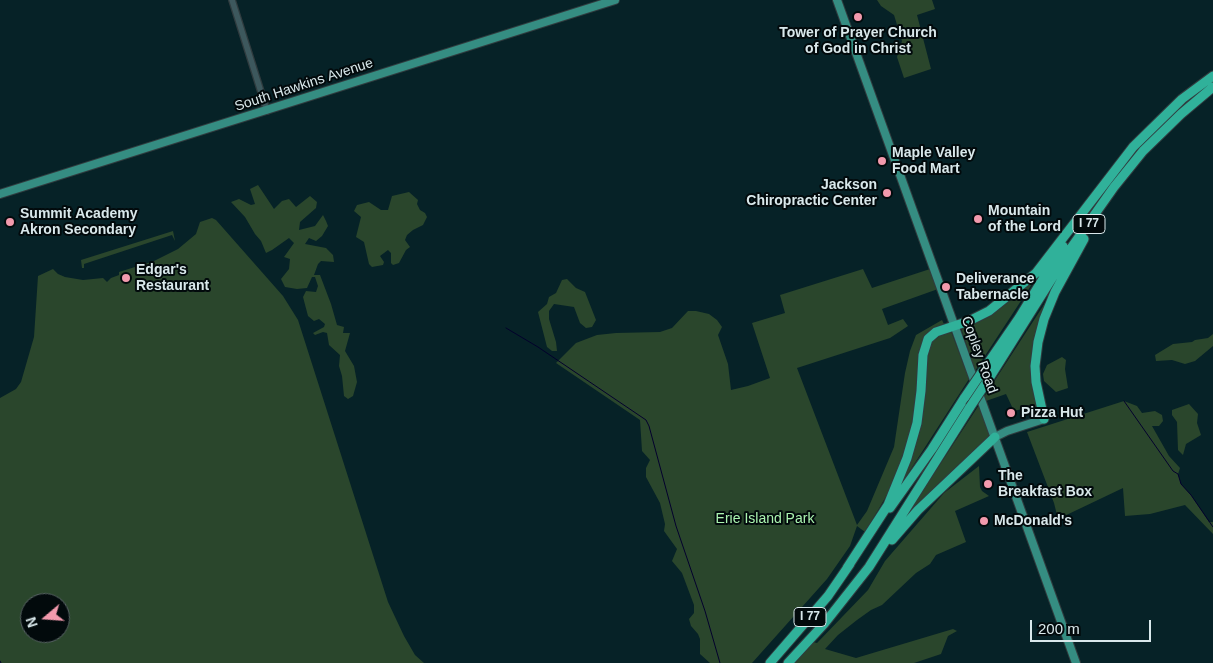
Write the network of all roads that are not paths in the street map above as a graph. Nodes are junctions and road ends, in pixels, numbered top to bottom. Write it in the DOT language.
graph roads {
  1 [pos="232,0"];
  2 [pos="615,0"];
  3 [pos="837,0"];
  4 [pos="1213,76"];
  5 [pos="1213,87"];
  6 [pos="267,111"];
  7 [pos="1114,187"];
  8 [pos="0,194"];
  9 [pos="1090,203"];
  10 [pos="954,325"];
  11 [pos="1044,419"];
  12 [pos="995,437"];
  13 [pos="869,567"];
  14 [pos="847,568"];
  15 [pos="770,663"];
  16 [pos="788,663"];
  17 [pos="1076,663"];
  1 -- 6 [label="street"];
  2 -- 6 [label="main road, South Hawkins Avenue"];
  3 -- 10 [label="main road, Copley Road"];
  4 -- 9 [label="highway, I 77"];
  5 -- 7 [label="highway, I 77"];
  6 -- 8 [label="main road, South Hawkins Avenue"];
  7 -- 11 [label="highway"];
  7 -- 13 [label="highway, I 77, bridge"];
  9 -- 10 [label="highway"];
  9 -- 14 [label="highway, I 77, bridge"];
  10 -- 12 [label="main road, Copley Road"];
  10 -- 14 [label="highway"];
  11 -- 12 [label="main road"];
  12 -- 13 [label="highway"];
  12 -- 17 [label="main road, Copley Road"];
  13 -- 16 [label="highway, I 77"];
  14 -- 15 [label="highway, I 77"];
}
